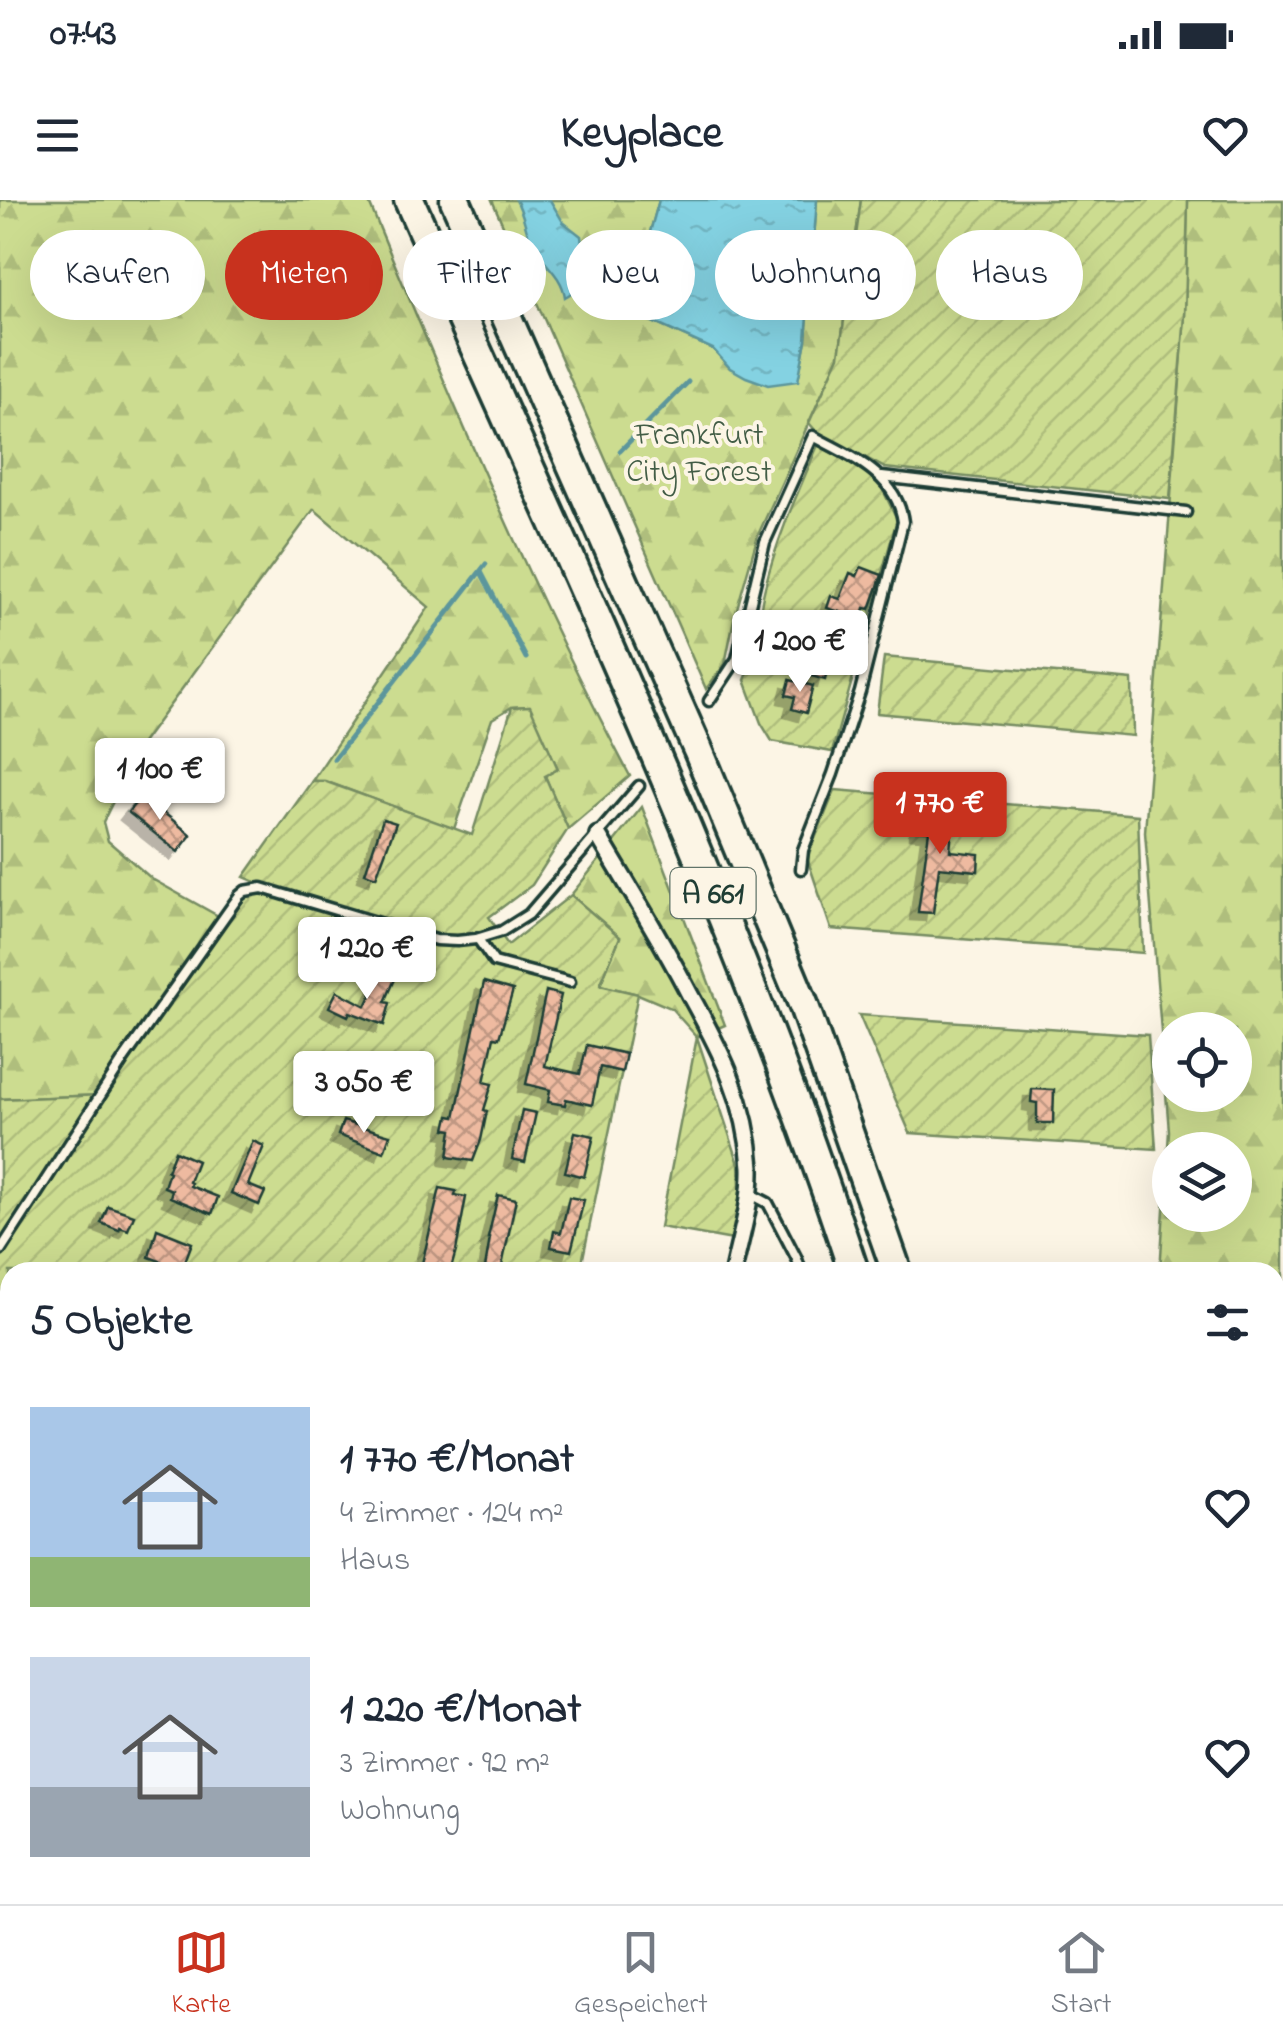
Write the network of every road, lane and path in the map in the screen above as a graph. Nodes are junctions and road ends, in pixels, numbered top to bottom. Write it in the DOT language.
graph roads {
  1 [pos="409,200"];
  2 [pos="455,200"];
  3 [pos="882,477"];
  4 [pos="1186,512"];
  5 [pos="708,701"];
  6 [pos="639,786"];
  7 [pos="598,835"];
  8 [pos="801,869"];
  9 [pos="478,938"];
  10 [pos="570,982"];
  11 [pos="749,1193"];
  12 [pos="0,1250"];
  13 [pos="736,1262"];
  14 [pos="798,1262"];
  15 [pos="850,1262"];
  16 [pos="894,1262"];
  1 -- 15 [label="highway, A 661"];
  2 -- 16 [label="highway, A 661"];
  3 -- 4 [label="lane"];
  3 -- 5 [label="lane"];
  3 -- 8 [label="lane"];
  6 -- 7 [label="lane"];
  7 -- 9 [label="lane"];
  7 -- 11 [label="street"];
  9 -- 10 [label="lane"];
  9 -- 12 [label="lane"];
  11 -- 13 [label="street"];
  11 -- 14 [label="lane"];
}
